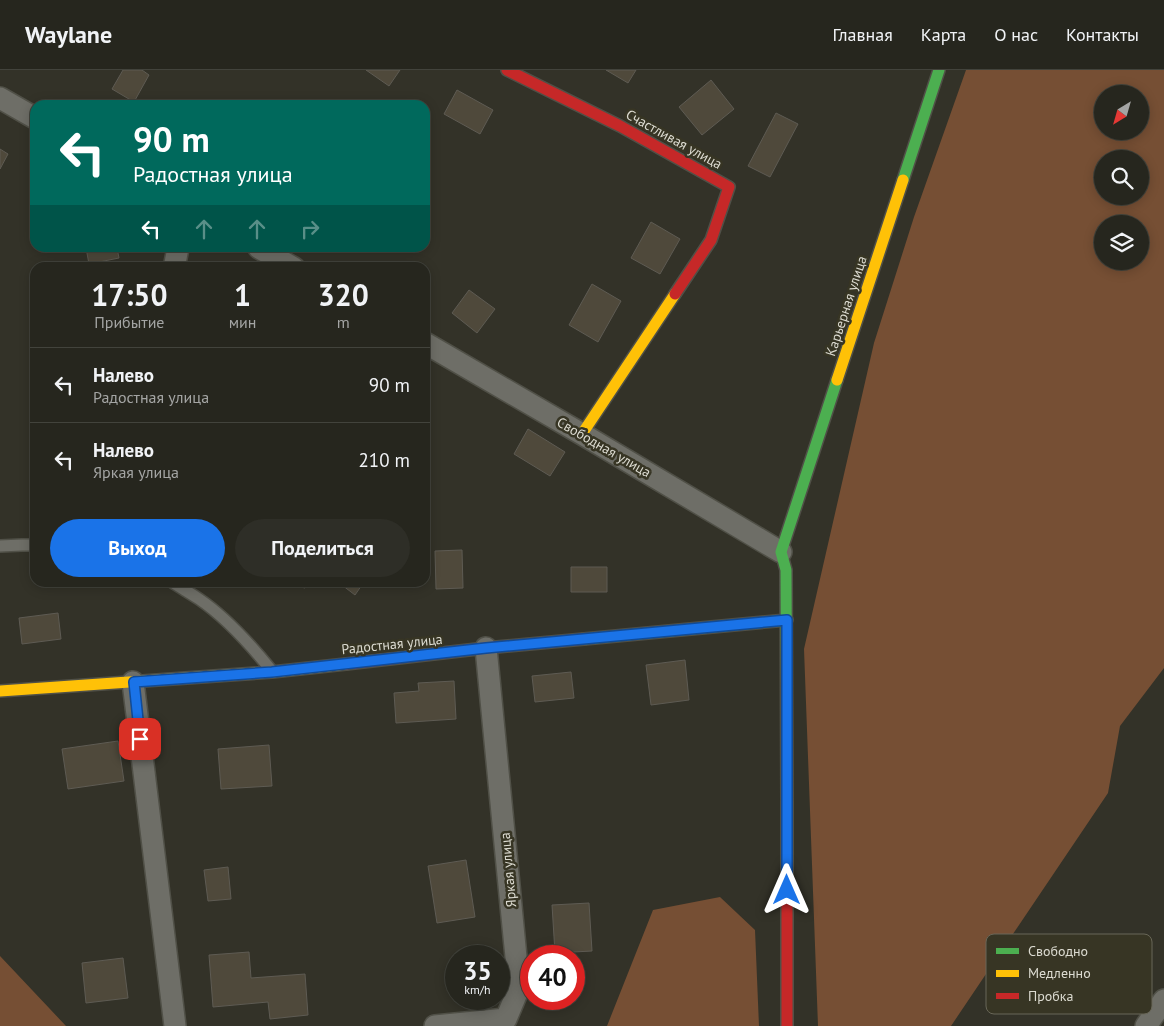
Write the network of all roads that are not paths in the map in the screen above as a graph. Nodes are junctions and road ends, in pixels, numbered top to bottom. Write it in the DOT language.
graph roads {
  1 [pos="507,70"];
  2 [pos="939,70"];
  3 [pos="0,98"];
  4 [pos="30,115"];
  5 [pos="266,252"];
  6 [pos="284,262"];
  7 [pos="430,346"];
  8 [pos="582,434"];
  9 [pos="30,545"];
  10 [pos="0,546"];
  11 [pos="781,552"];
  12 [pos="180,587"];
  13 [pos="787,620"];
  14 [pos="486,648"];
  15 [pos="272,672"];
  16 [pos="134,682"];
  17 [pos="0,691"];
  18 [pos="1164,1000"];
  19 [pos="175,1026"];
  20 [pos="435,1026"];
  21 [pos="787,1026"];
  22 [pos="1146,1026"];
  1 -- 8 [label="street, Счастливая улица"];
  2 -- 11 [label="street, Карьерная улица"];
  3 -- 4 [label="street"];
  5 -- 6 [label="street"];
  7 -- 8 [label="street, Свободная улица"];
  8 -- 11 [label="street, Свободная улица"];
  9 -- 10 [label="lane"];
  11 -- 13 [label="street"];
  12 -- 15 [label="lane"];
  13 -- 14 [label="street, Радостная улица"];
  13 -- 21 [label="street"];
  14 -- 15 [label="street, Радостная улица"];
  14 -- 20 [label="street, Яркая улица"];
  15 -- 16 [label="street, Радостная улица"];
  16 -- 17 [label="street, Радостная улица"];
  16 -- 19 [label="street"];
  18 -- 22 [label="street"];
}
